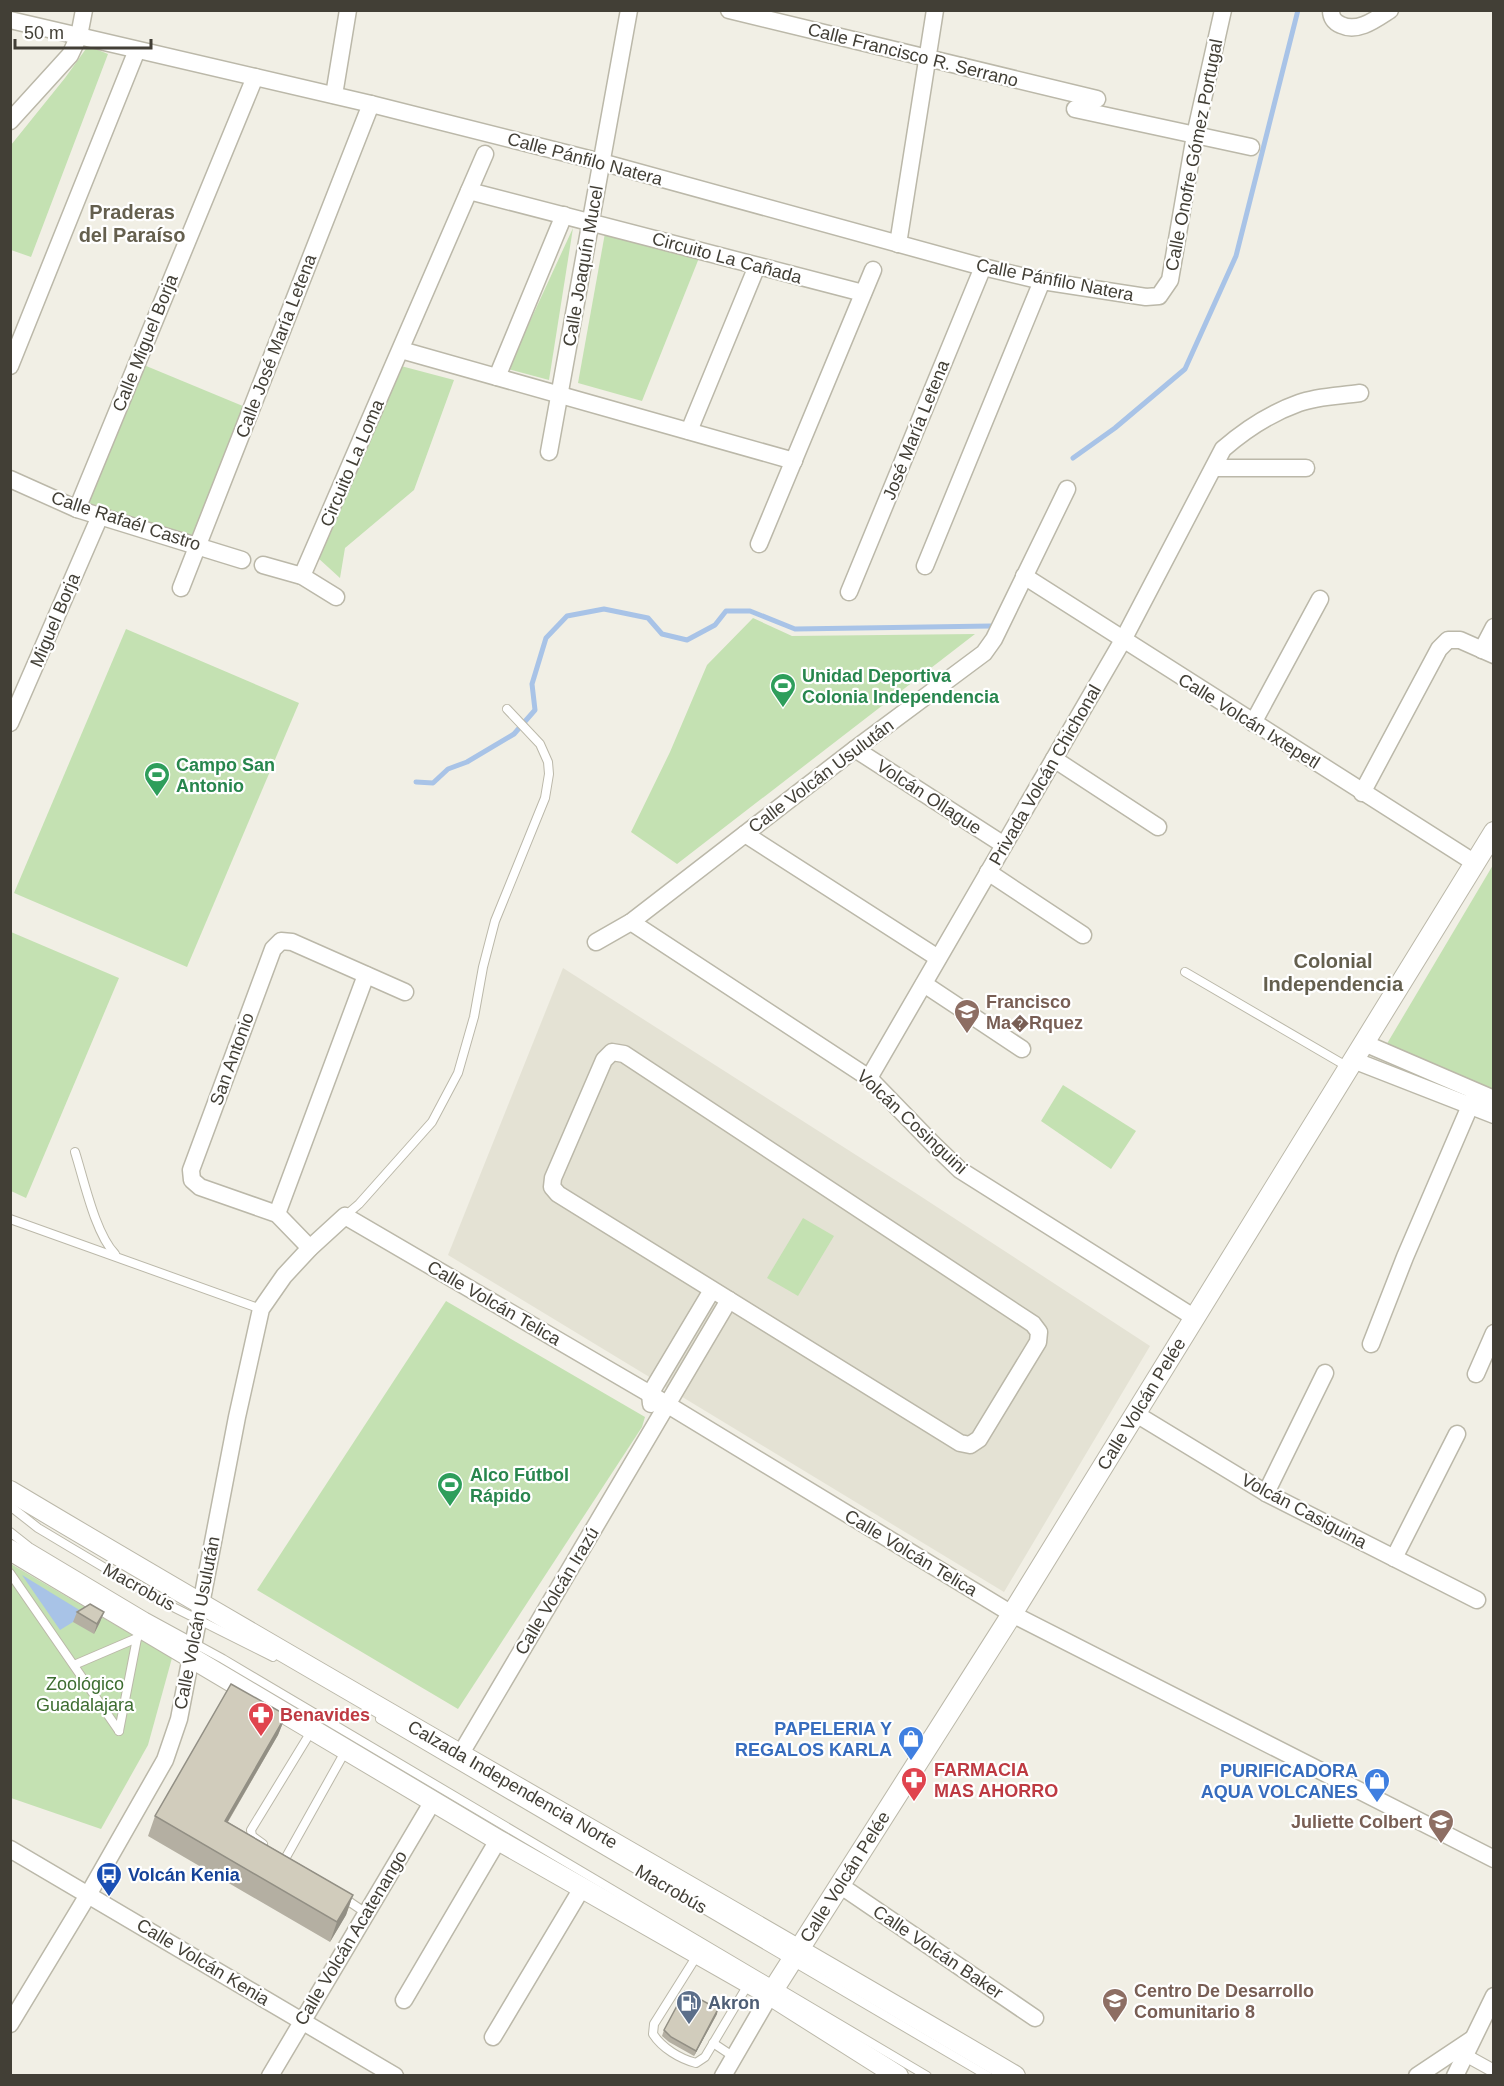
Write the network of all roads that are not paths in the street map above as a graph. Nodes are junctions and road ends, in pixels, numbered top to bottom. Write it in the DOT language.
graph roads {
  1 [pos="84,10"];
  2 [pos="348,10"];
  3 [pos="629,10"];
  4 [pos="729,10"];
  5 [pos="935,10"];
  6 [pos="1222,10"];
  7 [pos="1390,10"];
  8 [pos="1333,17"];
  9 [pos="10,20"];
  10 [pos="79,36"];
  11 [pos="137,50"];
  12 [pos="928,58"];
  13 [pos="255,77"];
  14 [pos="334,96"];
  15 [pos="1097,99"];
  16 [pos="371,104"];
  17 [pos="1075,109"];
  18 [pos="10,121"];
  19 [pos="1195,135"];
  20 [pos="1251,147"];
  21 [pos="485,154"];
  22 [pos="601,162"];
  23 [pos="470,191"];
  24 [pos="564,215"];
  25 [pos="591,223"];
  26 [pos="898,244"];
  27 [pos="758,266"];
  28 [pos="983,267"];
  29 [pos="873,270"];
  30 [pos="1042,281"];
  31 [pos="863,293"];
  32 [pos="1159,296"];
  33 [pos="401,350"];
  34 [pos="10,366"];
  35 [pos="497,377"];
  36 [pos="1360,393"];
  37 [pos="560,395"];
  38 [pos="689,431"];
  39 [pos="549,452"];
  40 [pos="794,461"];
  41 [pos="1214,468"];
  42 [pos="1306,468"];
  43 [pos="10,479"];
  44 [pos="1066,489"];
  45 [pos="77,508"];
  46 [pos="100,516"];
  47 [pos="759,544"];
  48 [pos="198,545"];
  49 [pos="242,560"];
  50 [pos="263,565"];
  51 [pos="925,566"];
  52 [pos="302,576"];
  53 [pos="1024,576"];
  54 [pos="181,588"];
  55 [pos="849,592"];
  56 [pos="336,597"];
  57 [pos="1320,599"];
  58 [pos="1494,627"];
  59 [pos="1123,640"];
  60 [pos="1488,652"];
  61 [pos="507,709"];
  62 [pos="10,723"];
  63 [pos="1253,723"];
  64 [pos="855,749"];
  65 [pos="1054,759"];
  66 [pos="1362,793"];
  67 [pos="1158,827"];
  68 [pos="1494,832"];
  69 [pos="745,834"];
  70 [pos="1004,845"];
  71 [pos="1475,863"];
  72 [pos="988,872"];
  73 [pos="631,922"];
  74 [pos="1083,935"];
  75 [pos="596,942"];
  76 [pos="938,958"];
  77 [pos="1185,972"];
  78 [pos="366,975"];
  79 [pos="924,984"];
  80 [pos="405,992"];
  81 [pos="1364,1043"];
  82 [pos="1022,1049"];
  83 [pos="1351,1064"];
  84 [pos="869,1078"];
  85 [pos="1473,1099"];
  86 [pos="1494,1099"];
  87 [pos="1494,1115"];
  88 [pos="75,1152"];
  89 [pos="277,1214"];
  90 [pos="345,1216"];
  91 [pos="10,1219"];
  92 [pos="310,1248"];
  93 [pos="117,1256"];
  94 [pos="712,1290"];
  95 [pos="729,1300"];
  96 [pos="261,1309"];
  97 [pos="698,1313"];
  98 [pos="1196,1318"];
  99 [pos="716,1324"];
  100 [pos="1494,1333"];
  101 [pos="1371,1344"];
  102 [pos="1325,1373"];
  103 [pos="1476,1374"];
  104 [pos="650,1394"];
  105 [pos="668,1406"];
  106 [pos="1136,1414"];
  107 [pos="653,1428"];
  108 [pos="1458,1434"];
  109 [pos="10,1491"];
  110 [pos="1266,1493"];
  111 [pos="10,1506"];
  112 [pos="10,1532"];
  113 [pos="10,1550"];
  114 [pos="1394,1558"];
  115 [pos="10,1573"];
  116 [pos="1477,1600"];
  117 [pos="200,1612"];
  118 [pos="1012,1614"];
  119 [pos="138,1633"];
  120 [pos="192,1651"];
  121 [pos="74,1665"];
  122 [pos="320,1684"];
  123 [pos="371,1714"];
  124 [pos="312,1729"];
  125 [pos="346,1750"];
  126 [pos="460,1755"];
  127 [pos="433,1801"];
  128 [pos="498,1840"];
  129 [pos="10,1849"];
  130 [pos="278,1854"];
  131 [pos="1494,1858"];
  132 [pos="294,1865"];
  133 [pos="841,1886"];
  134 [pos="582,1888"];
  135 [pos="330,1889"];
  136 [pos="88,1894"];
  137 [pos="366,1913"];
  138 [pos="698,1954"];
  139 [pos="785,1972"];
  140 [pos="748,1983"];
  141 [pos="1494,1996"];
  142 [pos="405,2000"];
  143 [pos="1035,2018"];
  144 [pos="301,2020"];
  145 [pos="10,2024"];
  146 [pos="493,2037"];
  147 [pos="1472,2040"];
  148 [pos="713,2043"];
  149 [pos="1464,2055"];
  150 [pos="734,2057"];
  151 [pos="1494,2072"];
  152 [pos="270,2076"];
  153 [pos="395,2076"];
  154 [pos="723,2076"];
  155 [pos="898,2076"];
  156 [pos="927,2076"];
  157 [pos="988,2076"];
  158 [pos="1015,2076"];
  159 [pos="1417,2076"];
  160 [pos="1455,2076"];
  1 -- 10 [label="street"];
  2 -- 14 [label="street"];
  3 -- 22 [label="street, Calle Joaquín Mucel"];
  4 -- 12 [label="street, Calle Francisco R. Serrano"];
  5 -- 12 [label="street"];
  6 -- 19 [label="street, Calle Onofre Gómez Portugal"];
  7 -- 8 [label="street"];
  9 -- 10 [label="street, Calle Pánfilo Natera"];
  10 -- 11 [label="street, Calle Pánfilo Natera"];
  10 -- 18 [label="street"];
  11 -- 13 [label="street, Calle Pánfilo Natera"];
  11 -- 34 [label="street"];
  12 -- 15 [label="street, Calle Francisco R. Serrano"];
  12 -- 26 [label="street"];
  13 -- 14 [label="street, Calle Pánfilo Natera"];
  13 -- 45 [label="street, Calle Miguel Borja"];
  14 -- 16 [label="street, Calle Pánfilo Natera"];
  16 -- 22 [label="street, Calle Pánfilo Natera"];
  16 -- 48 [label="street, Calle José María Letena"];
  17 -- 19 [label="street"];
  19 -- 20 [label="street"];
  19 -- 32 [label="street, Calle Onofre Gómez Portugal"];
  21 -- 23 [label="street, Circuito La Loma"];
  22 -- 25 [label="street, Calle Joaquín Mucel"];
  22 -- 26 [label="street, Calle Pánfilo Natera"];
  23 -- 24 [label="street"];
  23 -- 33 [label="street, Circuito La Loma"];
  24 -- 25 [label="street"];
  24 -- 35 [label="street"];
  25 -- 27 [label="street, Circuito La Cañada"];
  25 -- 37 [label="street, Calle Joaquín Mucel"];
  26 -- 28 [label="street, Calle Pánfilo Natera"];
  27 -- 31 [label="street, Circuito La Cañada"];
  27 -- 38 [label="street"];
  28 -- 30 [label="street, Calle Pánfilo Natera"];
  28 -- 55 [label="street, José María Letena"];
  29 -- 31 [label="street"];
  30 -- 32 [label="street, Calle Pánfilo Natera"];
  30 -- 51 [label="street"];
  31 -- 40 [label="street"];
  33 -- 35 [label="street"];
  33 -- 52 [label="street, Circuito La Loma"];
  35 -- 37 [label="street"];
  36 -- 41 [label="street, Privada Volcán Chichonal"];
  37 -- 38 [label="street"];
  37 -- 39 [label="street, Calle Joaquín Mucel"];
  38 -- 40 [label="street"];
  40 -- 47 [label="street"];
  41 -- 42 [label="street"];
  41 -- 59 [label="street, Privada Volcán Chichonal"];
  43 -- 45 [label="street, Calle Rafaél Castro"];
  44 -- 53 [label="street, Calle Volcán Usulután"];
  45 -- 46 [label="street, Calle Rafaél Castro"];
  46 -- 48 [label="street, Calle Rafaél Castro"];
  46 -- 62 [label="street, Miguel Borja"];
  48 -- 49 [label="street, Calle Rafaél Castro"];
  48 -- 54 [label="street, Calle José María Letena"];
  50 -- 52 [label="street"];
  52 -- 56 [label="street"];
  53 -- 59 [label="street, Calle Volcán Ixtepetl"];
  53 -- 64 [label="street, Calle Volcán Usulután"];
  57 -- 63 [label="street"];
  58 -- 60 [label="street"];
  59 -- 63 [label="street, Calle Volcán Ixtepetl"];
  59 -- 65 [label="street, Privada Volcán Chichonal"];
  60 -- 66 [label="street"];
  61 -- 90 [label="lane"];
  63 -- 66 [label="street, Calle Volcán Ixtepetl"];
  64 -- 69 [label="street, Calle Volcán Usulután"];
  64 -- 70 [label="street, Volcán Ollague"];
  65 -- 67 [label="street"];
  65 -- 70 [label="street, Privada Volcán Chichonal"];
  66 -- 71 [label="street, Calle Volcán Ixtepetl"];
  68 -- 71 [label="street, Calle Volcán Pelée"];
  69 -- 73 [label="street, Calle Volcán Usulután"];
  69 -- 76 [label="street"];
  70 -- 72 [label="street, Privada Volcán Chichonal"];
  71 -- 81 [label="street, Calle Volcán Pelée"];
  72 -- 74 [label="street"];
  72 -- 76 [label="street, Privada Volcán Chichonal"];
  73 -- 75 [label="street, Calle Volcán Usulután"];
  73 -- 84 [label="street, Volcán Cosinguini"];
  76 -- 79 [label="street, Privada Volcán Chichonal"];
  77 -- 83 [label="lane"];
  78 -- 80 [label="street, San Antonio"];
  78 -- 89 [label="street"];
  78 -- 89 [label="street, San Antonio"];
  79 -- 82 [label="street"];
  79 -- 84 [label="street, Privada Volcán Chichonal"];
  81 -- 83 [label="street, Calle Volcán Pelée"];
  81 -- 85 [label="street"];
  83 -- 85 [label="street"];
  83 -- 98 [label="street, Calle Volcán Pelée"];
  84 -- 98 [label="street, Volcán Cosinguini"];
  85 -- 86 [label="street"];
  85 -- 87 [label="street"];
  85 -- 101 [label="street"];
  88 -- 93 [label="lane"];
  89 -- 92 [label="street, San Antonio"];
  90 -- 92 [label="street, Calle Volcán Usulután"];
  90 -- 104 [label="street, Calle Volcán Telica"];
  91 -- 93 [label="lane"];
  92 -- 96 [label="street, Calle Volcán Usulután"];
  93 -- 96 [label="lane"];
  94 -- 95 [label="street"];
  94 -- 95 [label="street"];
  94 -- 97 [label="street"];
  95 -- 99 [label="street, Calle Volcán Irazú"];
  96 -- 117 [label="street, Calle Volcán Usulután"];
  97 -- 99 [label="street"];
  97 -- 104 [label="street"];
  98 -- 106 [label="street, Calle Volcán Pelée"];
  99 -- 105 [label="street, Calle Volcán Irazú"];
  100 -- 103 [label="street"];
  102 -- 110 [label="street"];
  104 -- 105 [label="street, Calle Volcán Telica"];
  104 -- 107 [label="street"];
  105 -- 107 [label="street, Calle Volcán Irazú"];
  105 -- 118 [label="street, Calle Volcán Telica"];
  106 -- 110 [label="street, Volcán Casiguina"];
  106 -- 118 [label="street, Calle Volcán Pelée"];
  107 -- 126 [label="street, Calle Volcán Irazú"];
  108 -- 114 [label="street"];
  109 -- 117 [label="street, Calzada Independencia Norte"];
  110 -- 114 [label="street, Volcán Casiguina"];
  111 -- 117 [label="lane, Macrobús"];
  112 -- 120 [label="lane, Macrobús"];
  113 -- 119 [label="street, Calzada Independencia Norte"];
  114 -- 116 [label="street, Volcán Casiguina"];
  115 -- 121 [label="lane"];
  117 -- 120 [label="street, Calle Volcán Usulután"];
  117 -- 122 [label="lane, Macrobús"];
  117 -- 126 [label="street, Calzada Independencia Norte"];
  118 -- 131 [label="street, Calle Volcán Telica"];
  118 -- 133 [label="street, Calle Volcán Pelée"];
  119 -- 120 [label="street, Calzada Independencia Norte"];
  119 -- 121 [label="lane"];
  119 -- 121 [label="lane"];
  120 -- 124 [label="street, Calzada Independencia Norte"];
  120 -- 136 [label="street, Calle Volcán Usulután"];
  120 -- 139 [label="lane, Macrobús"];
  123 -- 139 [label="lane, Macrobús"];
  124 -- 125 [label="street, Calzada Independencia Norte"];
  124 -- 130 [label="lane"];
  125 -- 127 [label="street, Calzada Independencia Norte"];
  125 -- 130 [label="lane"];
  126 -- 139 [label="street, Calzada Independencia Norte"];
  127 -- 128 [label="street, Calzada Independencia Norte"];
  127 -- 137 [label="street, Calle Volcán Acatenango"];
  128 -- 134 [label="street, Calzada Independencia Norte"];
  128 -- 142 [label="street"];
  129 -- 136 [label="street, Calle Volcán Kenia"];
  130 -- 132 [label="lane"];
  133 -- 139 [label="street, Calle Volcán Pelée"];
  133 -- 143 [label="street, Calle Volcán Baker"];
  134 -- 138 [label="street, Calzada Independencia Norte"];
  134 -- 146 [label="street"];
  135 -- 137 [label="lane"];
  136 -- 144 [label="street, Calle Volcán Kenia"];
  136 -- 145 [label="street, Calle Volcán Usulután"];
  137 -- 144 [label="street, Calle Volcán Acatenango"];
  138 -- 140 [label="street, Calzada Independencia Norte"];
  138 -- 148 [label="lane"];
  139 -- 140 [label="street, Calzada Independencia Norte"];
  139 -- 150 [label="street"];
  139 -- 155 [label="street, Calzada Independencia Norte"];
  139 -- 156 [label="lane, Macrobús"];
  139 -- 157 [label="lane, Macrobús"];
  139 -- 158 [label="street, Calzada Independencia Norte"];
  140 -- 148 [label="lane"];
  141 -- 147 [label="street"];
  144 -- 152 [label="street, Calle Volcán Acatenango"];
  144 -- 153 [label="street, Calle Volcán Kenia"];
  147 -- 149 [label="street"];
  147 -- 159 [label="street"];
  148 -- 150 [label="lane"];
  149 -- 151 [label="street"];
  149 -- 160 [label="street"];
  150 -- 154 [label="street"];
}
